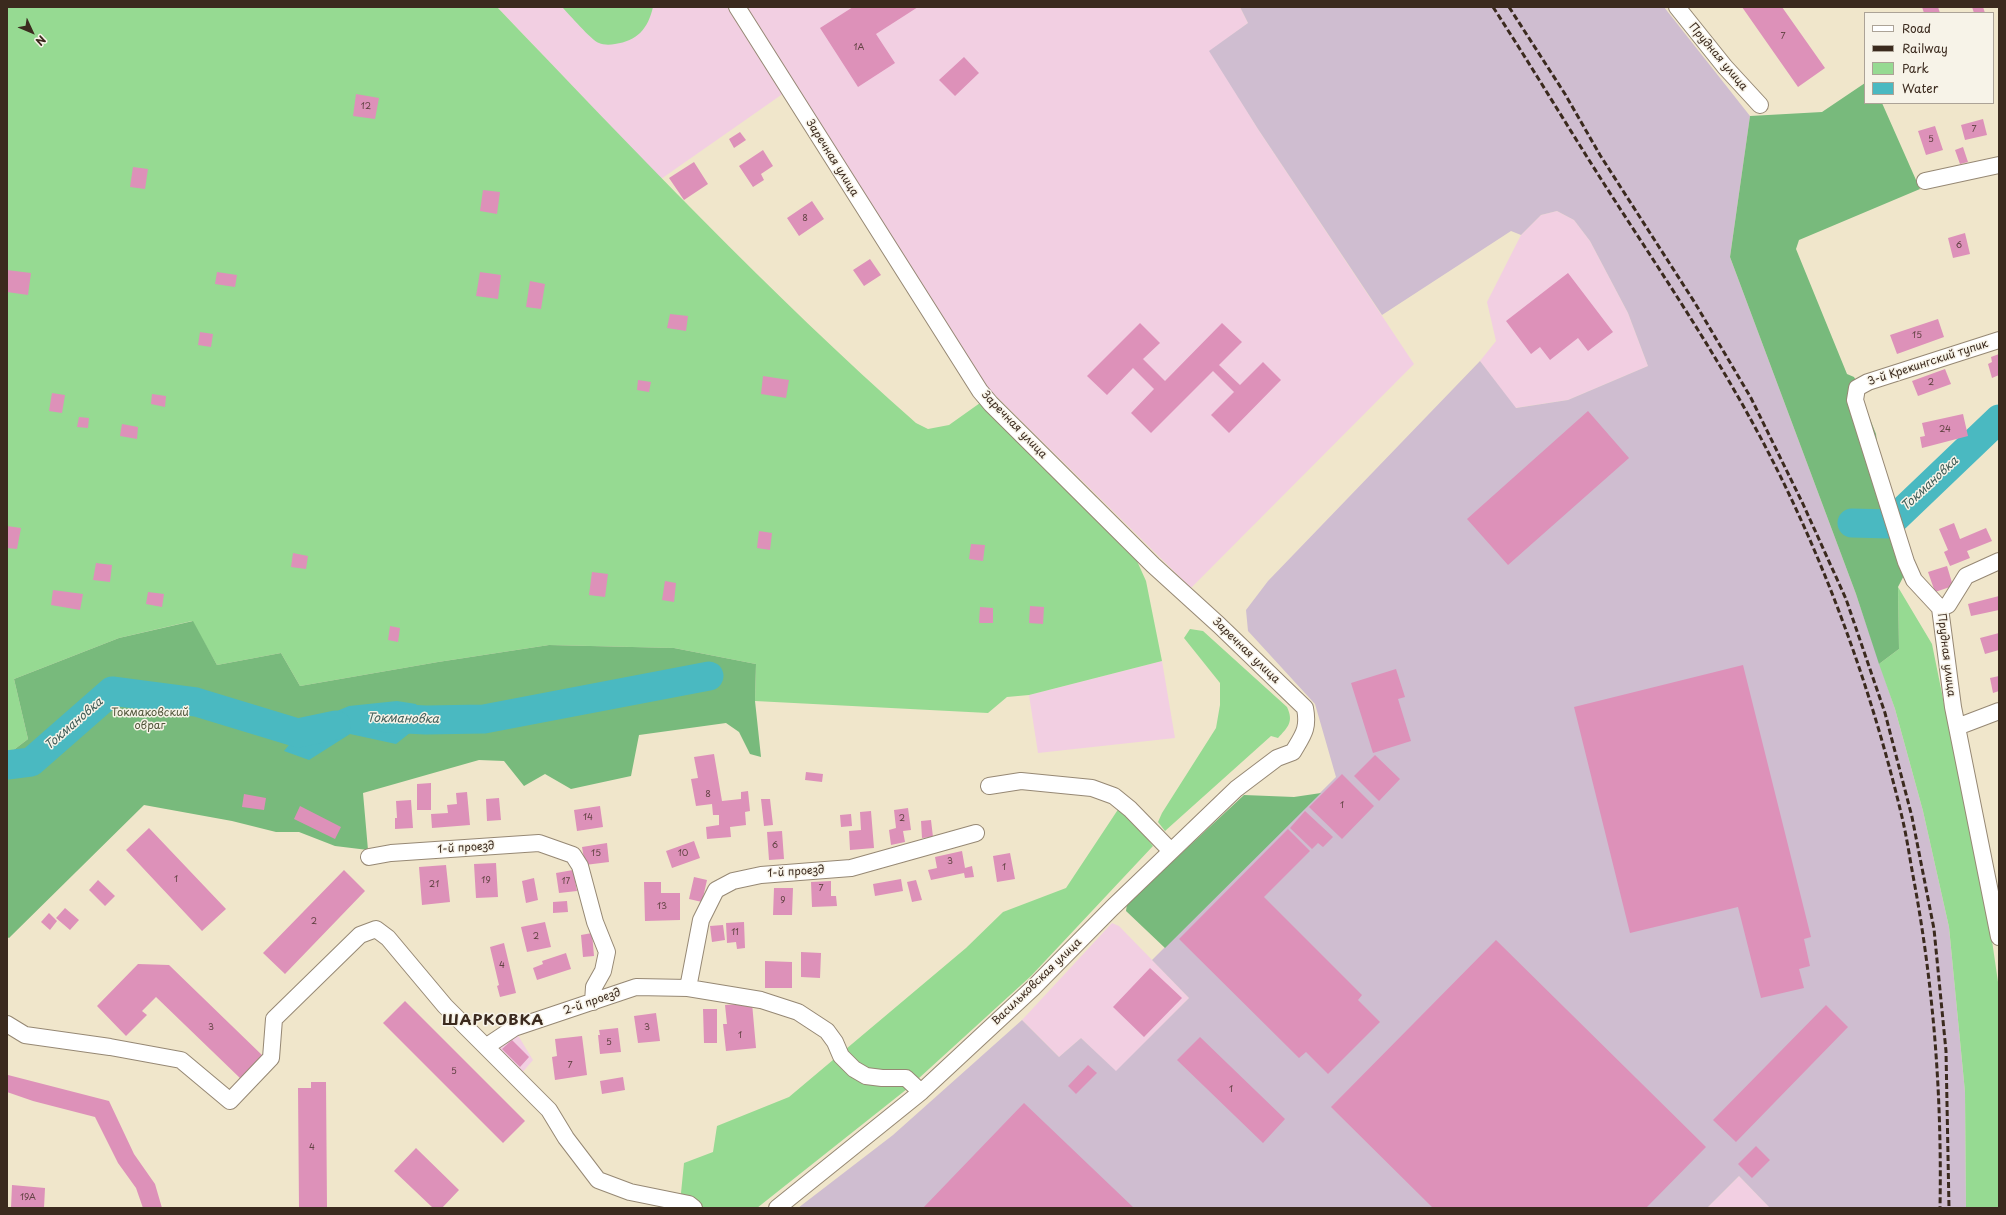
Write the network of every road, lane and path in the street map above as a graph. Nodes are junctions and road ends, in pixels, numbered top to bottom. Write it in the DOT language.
graph roads {
  1 [pos="737,7"];
  2 [pos="1677,7"];
  3 [pos="1760,105"];
  4 [pos="1999,166"];
  5 [pos="1925,181"];
  6 [pos="1999,340"];
  7 [pos="1857,388"];
  8 [pos="1999,561"];
  9 [pos="1940,608"];
  10 [pos="1999,711"];
  11 [pos="1957,727"];
  12 [pos="1293,752"];
  13 [pos="990,786"];
  14 [pos="976,833"];
  15 [pos="1170,851"];
  16 [pos="369,857"];
  17 [pos="1999,936"];
  18 [pos="688,988"];
  19 [pos="593,1002"];
  20 [pos="7,1024"];
  21 [pos="487,1046"];
  22 [pos="921,1092"];
  23 [pos="694,1208"];
  24 [pos="777,1208"];
  1 -- 12 [label="street, Заречная улица"];
  2 -- 3 [label="street, Прудная улица"];
  4 -- 5 [label="street"];
  6 -- 7 [label="street, 3-й Крекингский тупик"];
  7 -- 9 [label="street, Прудная улица"];
  8 -- 9 [label="street"];
  9 -- 11 [label="street, Прудная улица"];
  10 -- 11 [label="street"];
  11 -- 17 [label="street, Прудная улица"];
  12 -- 15 [label="street, Васильковская улица"];
  13 -- 15 [label="street"];
  14 -- 18 [label="street, 1-й проезд"];
  15 -- 22 [label="street, Васильковская улица"];
  16 -- 19 [label="street, 1-й проезд"];
  18 -- 19 [label="street, 2-й проезд"];
  18 -- 22 [label="street, 2-й проезд"];
  19 -- 21 [label="street, 2-й проезд"];
  20 -- 21 [label="street"];
  21 -- 23 [label="street"];
  22 -- 24 [label="street, Васильковская улица"];
}
